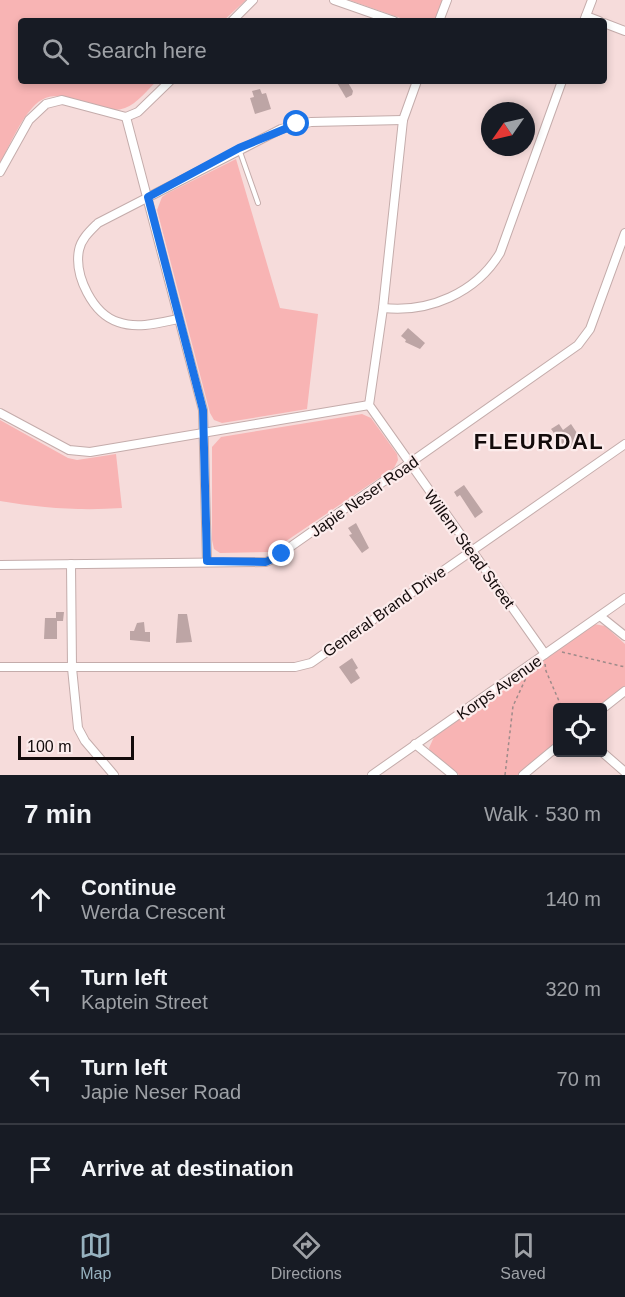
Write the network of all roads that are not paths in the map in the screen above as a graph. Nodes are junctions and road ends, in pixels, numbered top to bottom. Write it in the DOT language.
graph roads {
  1 [pos="253,0"];
  2 [pos="334,0"];
  3 [pos="447,0"];
  4 [pos="592,0"];
  5 [pos="235,18"];
  6 [pos="385,18"];
  7 [pos="440,18"];
  8 [pos="585,18"];
  9 [pos="607,24"];
  10 [pos="625,31"];
  11 [pos="167,84"];
  12 [pos="416,84"];
  13 [pos="561,84"];
  14 [pos="126,117"];
  15 [pos="403,120"];
  16 [pos="239,148"];
  17 [pos="0,172"];
  18 [pos="148,197"];
  19 [pos="258,203"];
  20 [pos="625,233"];
  21 [pos="383,308"];
  22 [pos="178,320"];
  23 [pos="369,405"];
  24 [pos="0,413"];
  25 [pos="205,432"];
  26 [pos="625,444"];
  27 [pos="409,464"];
  28 [pos="472,549"];
  29 [pos="207,561"];
  30 [pos="71,564"];
  31 [pos="0,565"];
  32 [pos="625,598"];
  33 [pos="600,616"];
  34 [pos="625,636"];
  35 [pos="545,654"];
  36 [pos="0,667"];
  37 [pos="72,668"];
  38 [pos="625,691"];
  39 [pos="607,706"];
  40 [pos="416,744"];
  41 [pos="553,750"];
  42 [pos="607,756"];
  43 [pos="625,772"];
  44 [pos="114,775"];
  45 [pos="372,775"];
  46 [pos="453,775"];
  47 [pos="523,775"];
  1 -- 5 [label="street"];
  2 -- 6 [label="street"];
  3 -- 7 [label="street"];
  4 -- 8 [label="street"];
  9 -- 10 [label="street"];
  11 -- 14 [label="street"];
  12 -- 15 [label="street"];
  13 -- 21 [label="street"];
  14 -- 17 [label="street"];
  14 -- 18 [label="street"];
  15 -- 16 [label="street"];
  15 -- 21 [label="street"];
  16 -- 18 [label="street"];
  16 -- 19 [label="lane"];
  18 -- 22 [label="street"];
  18 -- 22 [label="street"];
  20 -- 27 [label="street, Japie Neser Road"];
  21 -- 23 [label="street"];
  22 -- 25 [label="street"];
  23 -- 25 [label="street"];
  23 -- 27 [label="street, Willem Stead Street"];
  24 -- 25 [label="street"];
  25 -- 29 [label="street"];
  26 -- 28 [label="street, General Brand Drive"];
  27 -- 28 [label="street, Willem Stead Street"];
  27 -- 29 [label="street, Japie Neser Road"];
  28 -- 35 [label="street, Willem Stead Street"];
  28 -- 37 [label="street, General Brand Drive"];
  29 -- 30 [label="street, Japie Neser Road"];
  30 -- 31 [label="street, Japie Neser Road"];
  30 -- 37 [label="street"];
  32 -- 33 [label="street, Korps Avenue"];
  33 -- 34 [label="street"];
  33 -- 35 [label="street, Korps Avenue"];
  35 -- 40 [label="street, Korps Avenue"];
  36 -- 37 [label="street, General Brand Drive"];
  37 -- 44 [label="street"];
  38 -- 39 [label="street"];
  40 -- 45 [label="street, Korps Avenue"];
  40 -- 46 [label="street"];
  41 -- 47 [label="street"];
  42 -- 43 [label="street"];
}
